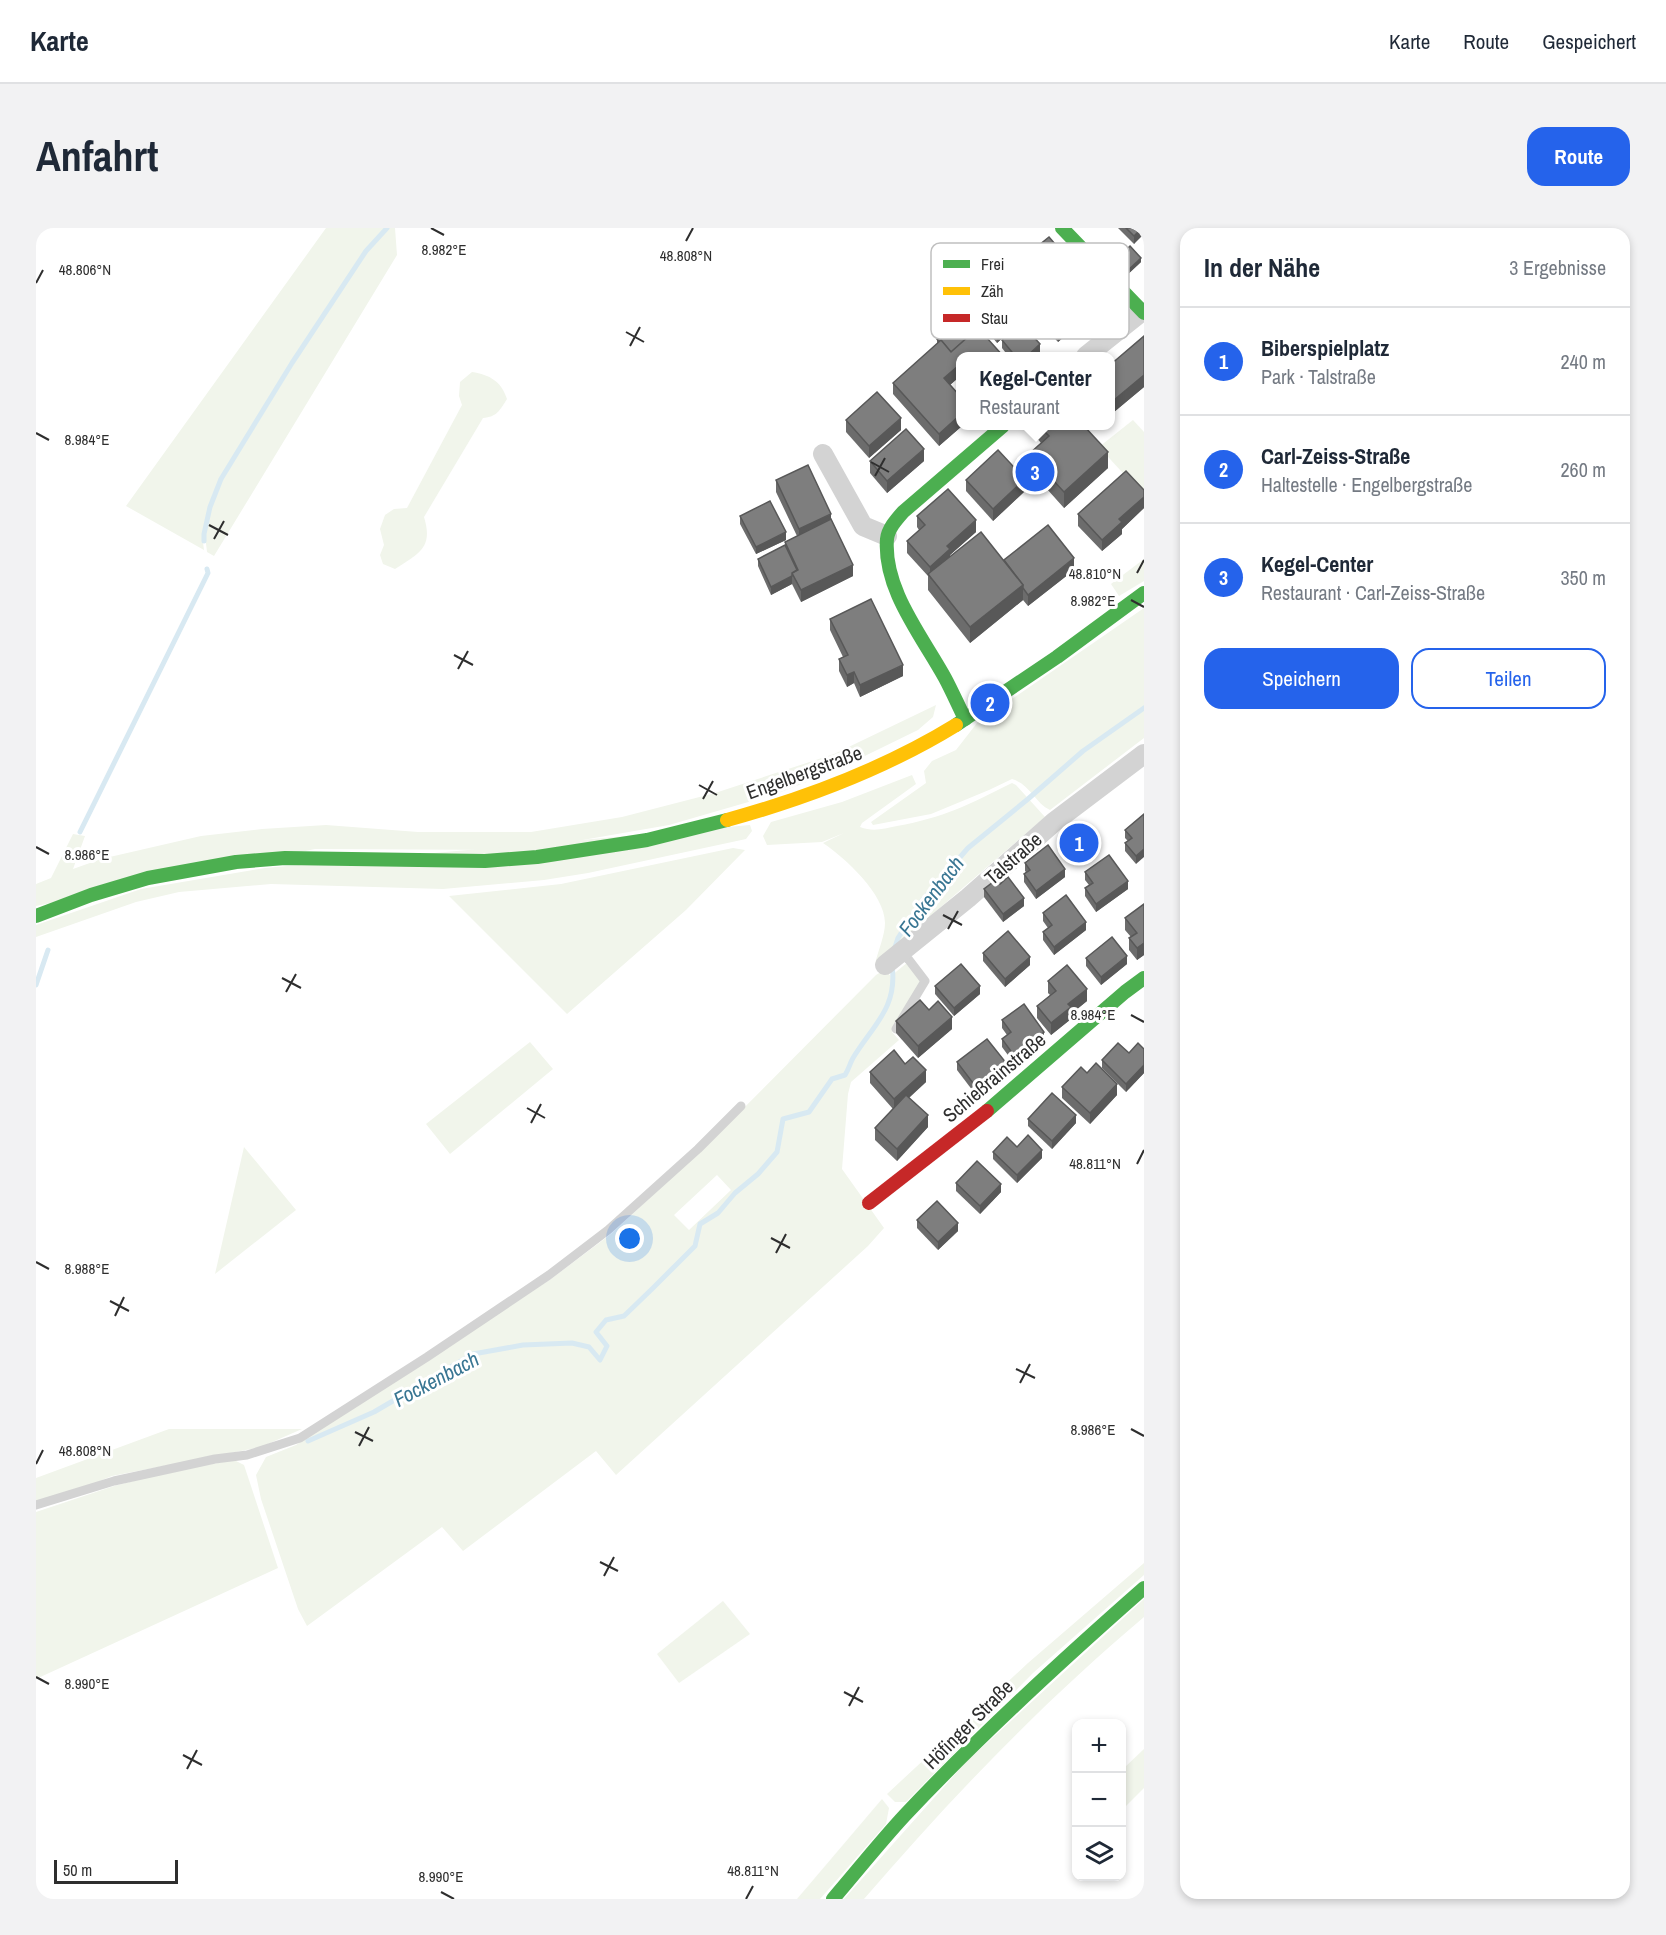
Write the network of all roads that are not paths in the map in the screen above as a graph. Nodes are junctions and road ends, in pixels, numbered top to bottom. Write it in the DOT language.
graph roads {
  1 [pos="1062,228"];
  2 [pos="1076,243"];
  3 [pos="1129,298"];
  4 [pos="1143,313"];
  5 [pos="1129,324"];
  6 [pos="1109,339"];
  7 [pos="1092,352"];
  8 [pos="998,430"];
  9 [pos="823,454"];
  10 [pos="887,536"];
  11 [pos="1144,593"];
  12 [pos="965,719"];
  13 [pos="1144,754"];
  14 [pos="36,916"];
  15 [pos="893,959"];
  16 [pos="1144,978"];
  17 [pos="896,1029"];
  18 [pos="741,1106"];
  19 [pos="869,1203"];
  20 [pos="36,1505"];
  21 [pos="1144,1588"];
  22 [pos="832,1899"];
  1 -- 2 [label="street"];
  3 -- 4 [label="street"];
  4 -- 5 [label="street"];
  6 -- 7 [label="street"];
  8 -- 10 [label="street"];
  9 -- 10 [label="street"];
  10 -- 12 [label="street"];
  11 -- 12 [label="street, Engelbergstraße"];
  12 -- 14 [label="street, Engelbergstraße"];
  13 -- 15 [label="street, Talstraße"];
  15 -- 17 [label="lane"];
  16 -- 19 [label="street, Schießrainstraße"];
  18 -- 20 [label="lane"];
  21 -- 22 [label="street, Höfinger Straße"];
}
